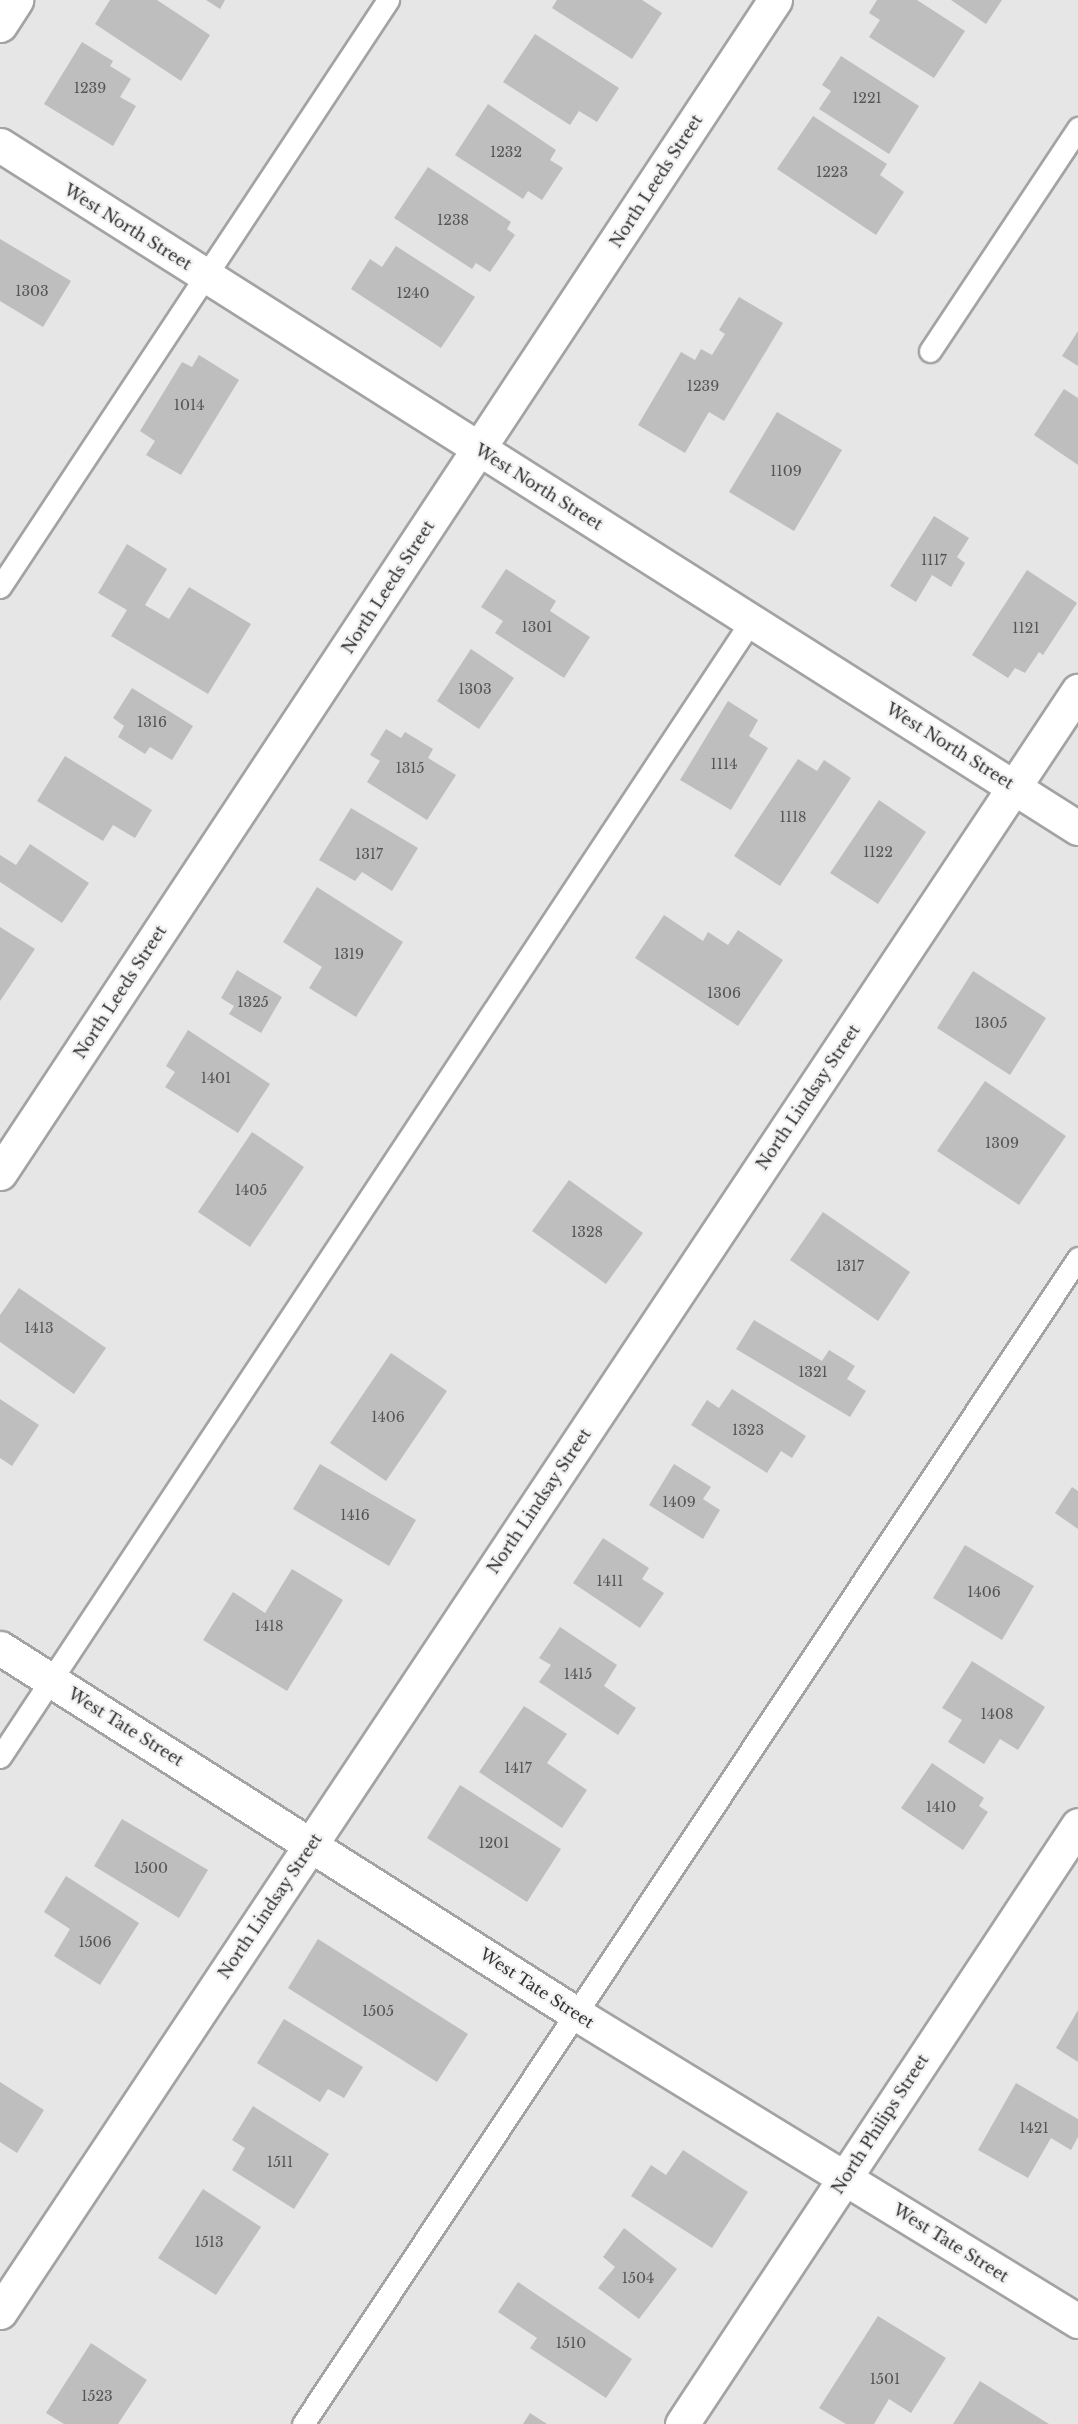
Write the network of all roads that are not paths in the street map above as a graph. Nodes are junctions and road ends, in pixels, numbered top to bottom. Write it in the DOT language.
graph roads {
  1 [pos="16,0"];
  2 [pos="388,0"];
  3 [pos="775,0"];
  4 [pos="0,25"];
  5 [pos="1078,128"];
  6 [pos="0,145"];
  7 [pos="203,275"];
  8 [pos="930,351"];
  9 [pos="479,449"];
  10 [pos="0,587"];
  11 [pos="751,621"];
  12 [pos="1078,690"];
  13 [pos="1014,787"];
  14 [pos="1078,828"];
  15 [pos="0,1173"];
  16 [pos="1078,1258"];
  17 [pos="0,1648"];
  18 [pos="51,1680"];
  19 [pos="0,1757"];
  20 [pos="1078,1825"];
  21 [pos="312,1843"];
  22 [pos="575,2013"];
  23 [pos="844,2177"];
  24 [pos="0,2312"];
  25 [pos="1078,2321"];
  26 [pos="303,2424"];
  27 [pos="682,2424"];
  1 -- 4 [label="street"];
  2 -- 7 [label="lane"];
  3 -- 9 [label="street, North Leeds Street"];
  5 -- 8 [label="lane"];
  6 -- 7 [label="street, West North Street"];
  7 -- 9 [label="street, West North Street"];
  7 -- 10 [label="lane"];
  9 -- 11 [label="street, West North Street"];
  9 -- 15 [label="street, North Leeds Street"];
  11 -- 13 [label="street, West North Street"];
  11 -- 18 [label="lane"];
  12 -- 13 [label="street, North Lindsay Street"];
  13 -- 14 [label="street, West North Street"];
  13 -- 21 [label="street, North Lindsay Street"];
  16 -- 22 [label="lane"];
  17 -- 18 [label="street, West Tate Street"];
  18 -- 19 [label="lane"];
  18 -- 21 [label="street, West Tate Street"];
  20 -- 23 [label="street, North Philips Street"];
  21 -- 22 [label="street, West Tate Street"];
  21 -- 24 [label="street, North Lindsay Street"];
  22 -- 23 [label="street, West Tate Street"];
  22 -- 26 [label="lane"];
  23 -- 25 [label="street, West Tate Street"];
  23 -- 27 [label="street, North Philips Street"];
}
